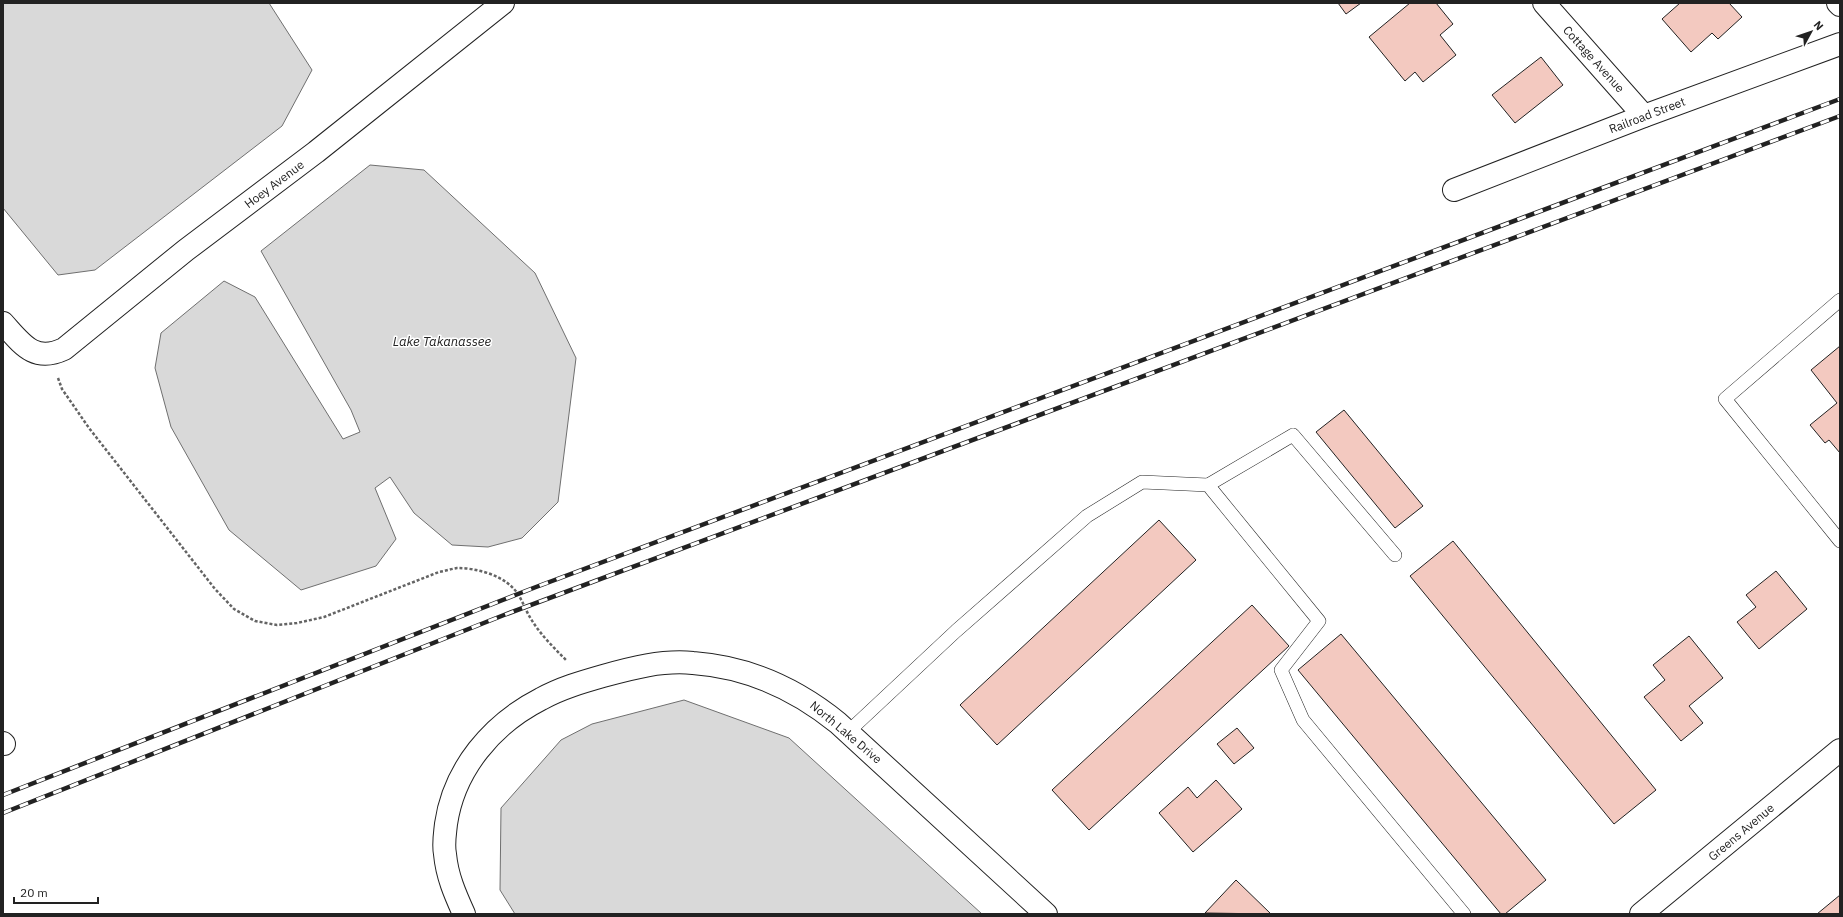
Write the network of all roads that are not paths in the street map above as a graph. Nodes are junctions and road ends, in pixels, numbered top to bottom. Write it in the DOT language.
graph roads {
  1 [pos="503,3"];
  2 [pos="1544,3"];
  3 [pos="1840,44"];
  4 [pos="1644,116"];
  5 [pos="1454,190"];
  6 [pos="1840,300"];
  7 [pos="3,323"];
  8 [pos="1208,485"];
  9 [pos="1840,541"];
  10 [pos="1395,554"];
  11 [pos="848,732"];
  12 [pos="1840,750"];
  13 [pos="464,914"];
  14 [pos="1046,914"];
  15 [pos="1464,914"];
  16 [pos="1641,914"];
  1 -- 7 [label="street, Hoey Avenue"];
  2 -- 4 [label="street, Cottage Avenue"];
  3 -- 4 [label="street, Railroad Street"];
  4 -- 5 [label="street, Railroad Street"];
  6 -- 9 [label="lane"];
  8 -- 10 [label="lane"];
  8 -- 11 [label="lane"];
  8 -- 15 [label="lane"];
  11 -- 13 [label="street, North Lake Drive"];
  11 -- 14 [label="street, North Lake Drive"];
  12 -- 16 [label="street, Greens Avenue"];
}
